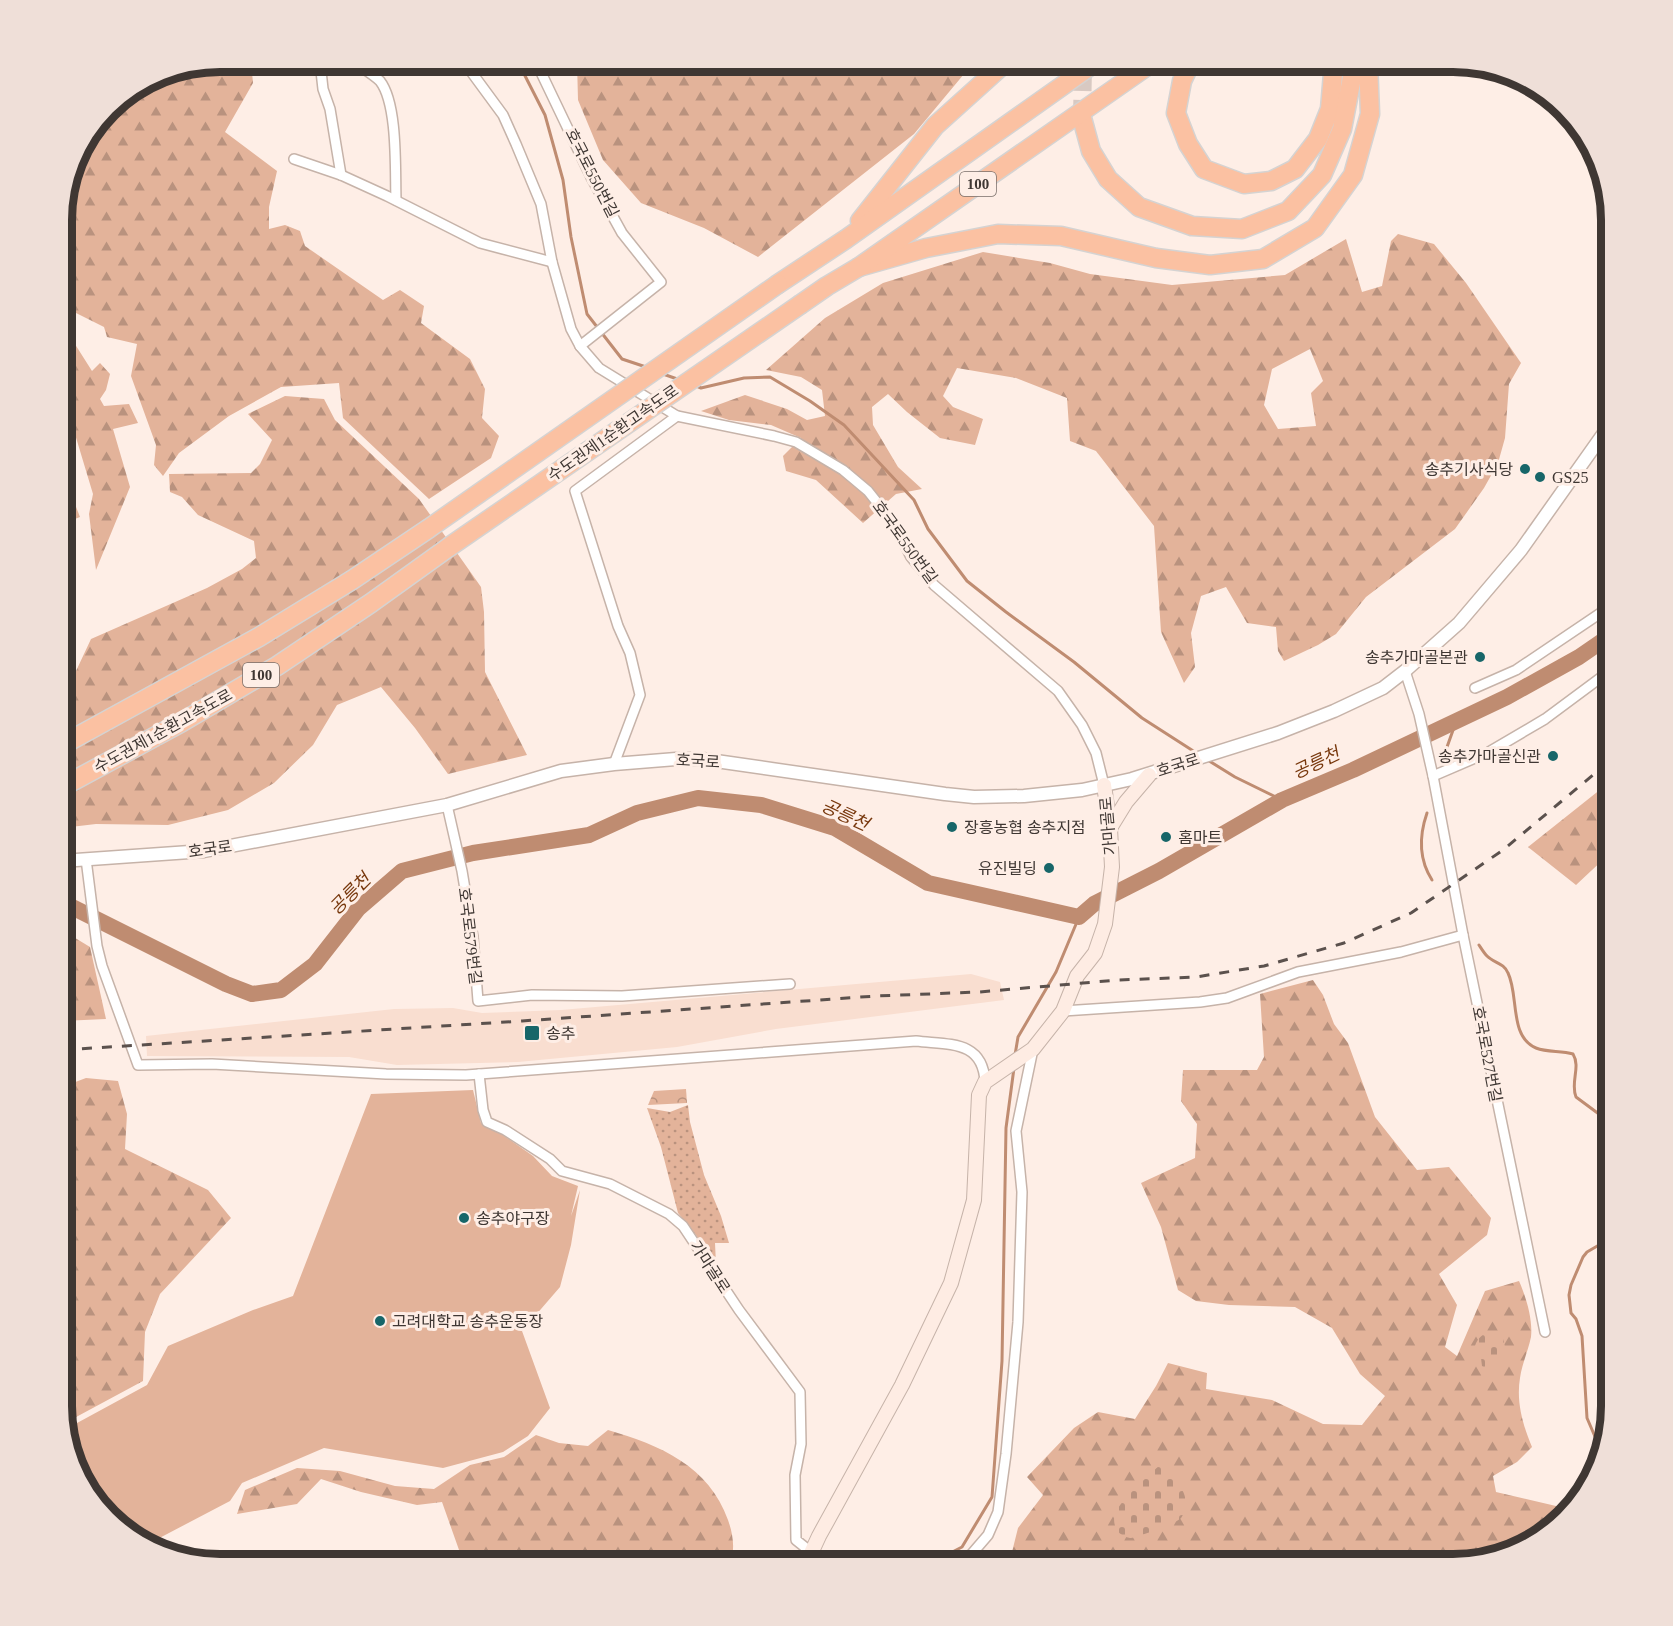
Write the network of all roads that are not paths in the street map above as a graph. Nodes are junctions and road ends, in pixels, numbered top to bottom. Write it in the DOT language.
graph roads {
  1 [pos="321,72"];
  2 [pos="368,72"];
  3 [pos="471,72"];
  4 [pos="541,72"];
  5 [pos="995,72"];
  6 [pos="1082,72"];
  7 [pos="1139,72"];
  8 [pos="1186,72"];
  9 [pos="1333,72"];
  10 [pos="1353,72"];
  11 [pos="1368,72"];
  12 [pos="1082,118"];
  13 [pos="294,159"];
  14 [pos="341,175"];
  15 [pos="396,200"];
  16 [pos="846,239"];
  17 [pos="552,262"];
  18 [pos="859,267"];
  19 [pos="580,346"];
  20 [pos="677,416"];
  21 [pos="1601,437"];
  22 [pos="1601,613"];
  23 [pos="1405,671"];
  24 [pos="1601,677"];
  25 [pos="1475,688"];
  26 [pos="72,740"];
  27 [pos="614,764"];
  28 [pos="1149,775"];
  29 [pos="1433,776"];
  30 [pos="72,782"];
  31 [pos="1104,785"];
  32 [pos="447,805"];
  33 [pos="1110,828"];
  34 [pos="86,859"];
  35 [pos="72,860"];
  36 [pos="1463,935"];
  37 [pos="790,984"];
  38 [pos="1063,1011"];
  39 [pos="1033,1048"];
  40 [pos="479,1074"];
  41 [pos="988,1080"];
  42 [pos="1545,1332"];
  43 [pos="805,1554"];
  44 [pos="810,1554"];
  45 [pos="972,1554"];
  1 -- 14 [label="street"];
  2 -- 15 [label="street"];
  3 -- 17 [label="street, 호국로550번길"];
  4 -- 19 [label="street, 호국로550번길"];
  5 -- 16 [label="highway"];
  6 -- 16 [label="highway, 수도권제1순환고속도로 / 100"];
  7 -- 18 [label="highway, 수도권제1순환고속도로 / 100"];
  8 -- 9 [label="highway"];
  10 -- 12 [label="highway"];
  11 -- 18 [label="highway"];
  13 -- 14 [label="street"];
  14 -- 15 [label="street"];
  15 -- 17 [label="street"];
  16 -- 26 [label="highway, 수도권제1순환고속도로 / 100, bridge"];
  17 -- 19 [label="street, 호국로550번길"];
  18 -- 30 [label="highway, 수도권제1순환고속도로 / 100, bridge"];
  19 -- 20 [label="street, 호국로550번길"];
  20 -- 27 [label="street"];
  20 -- 31 [label="street, 호국로550번길"];
  21 -- 23 [label="street, 호국로"];
  22 -- 25 [label="street"];
  23 -- 28 [label="street, 호국로"];
  23 -- 29 [label="street, 호국로527번길"];
  24 -- 29 [label="street"];
  27 -- 31 [label="street, 호국로"];
  27 -- 32 [label="street, 호국로"];
  28 -- 31 [label="street, 호국로"];
  28 -- 33 [label="main road"];
  29 -- 36 [label="street, 호국로527번길"];
  31 -- 33 [label="main road, 가마골로"];
  32 -- 34 [label="street, 호국로"];
  32 -- 37 [label="street, 호국로579번길"];
  33 -- 38 [label="main road, 가마골로"];
  34 -- 35 [label="street, 호국로"];
  34 -- 40 [label="street"];
  36 -- 38 [label="street"];
  36 -- 42 [label="street, 호국로527번길"];
  38 -- 39 [label="main road"];
  39 -- 41 [label="main road"];
  39 -- 45 [label="street"];
  40 -- 41 [label="street"];
  40 -- 43 [label="street, 가마골로"];
  41 -- 44 [label="main road, 가마골로"];
}
